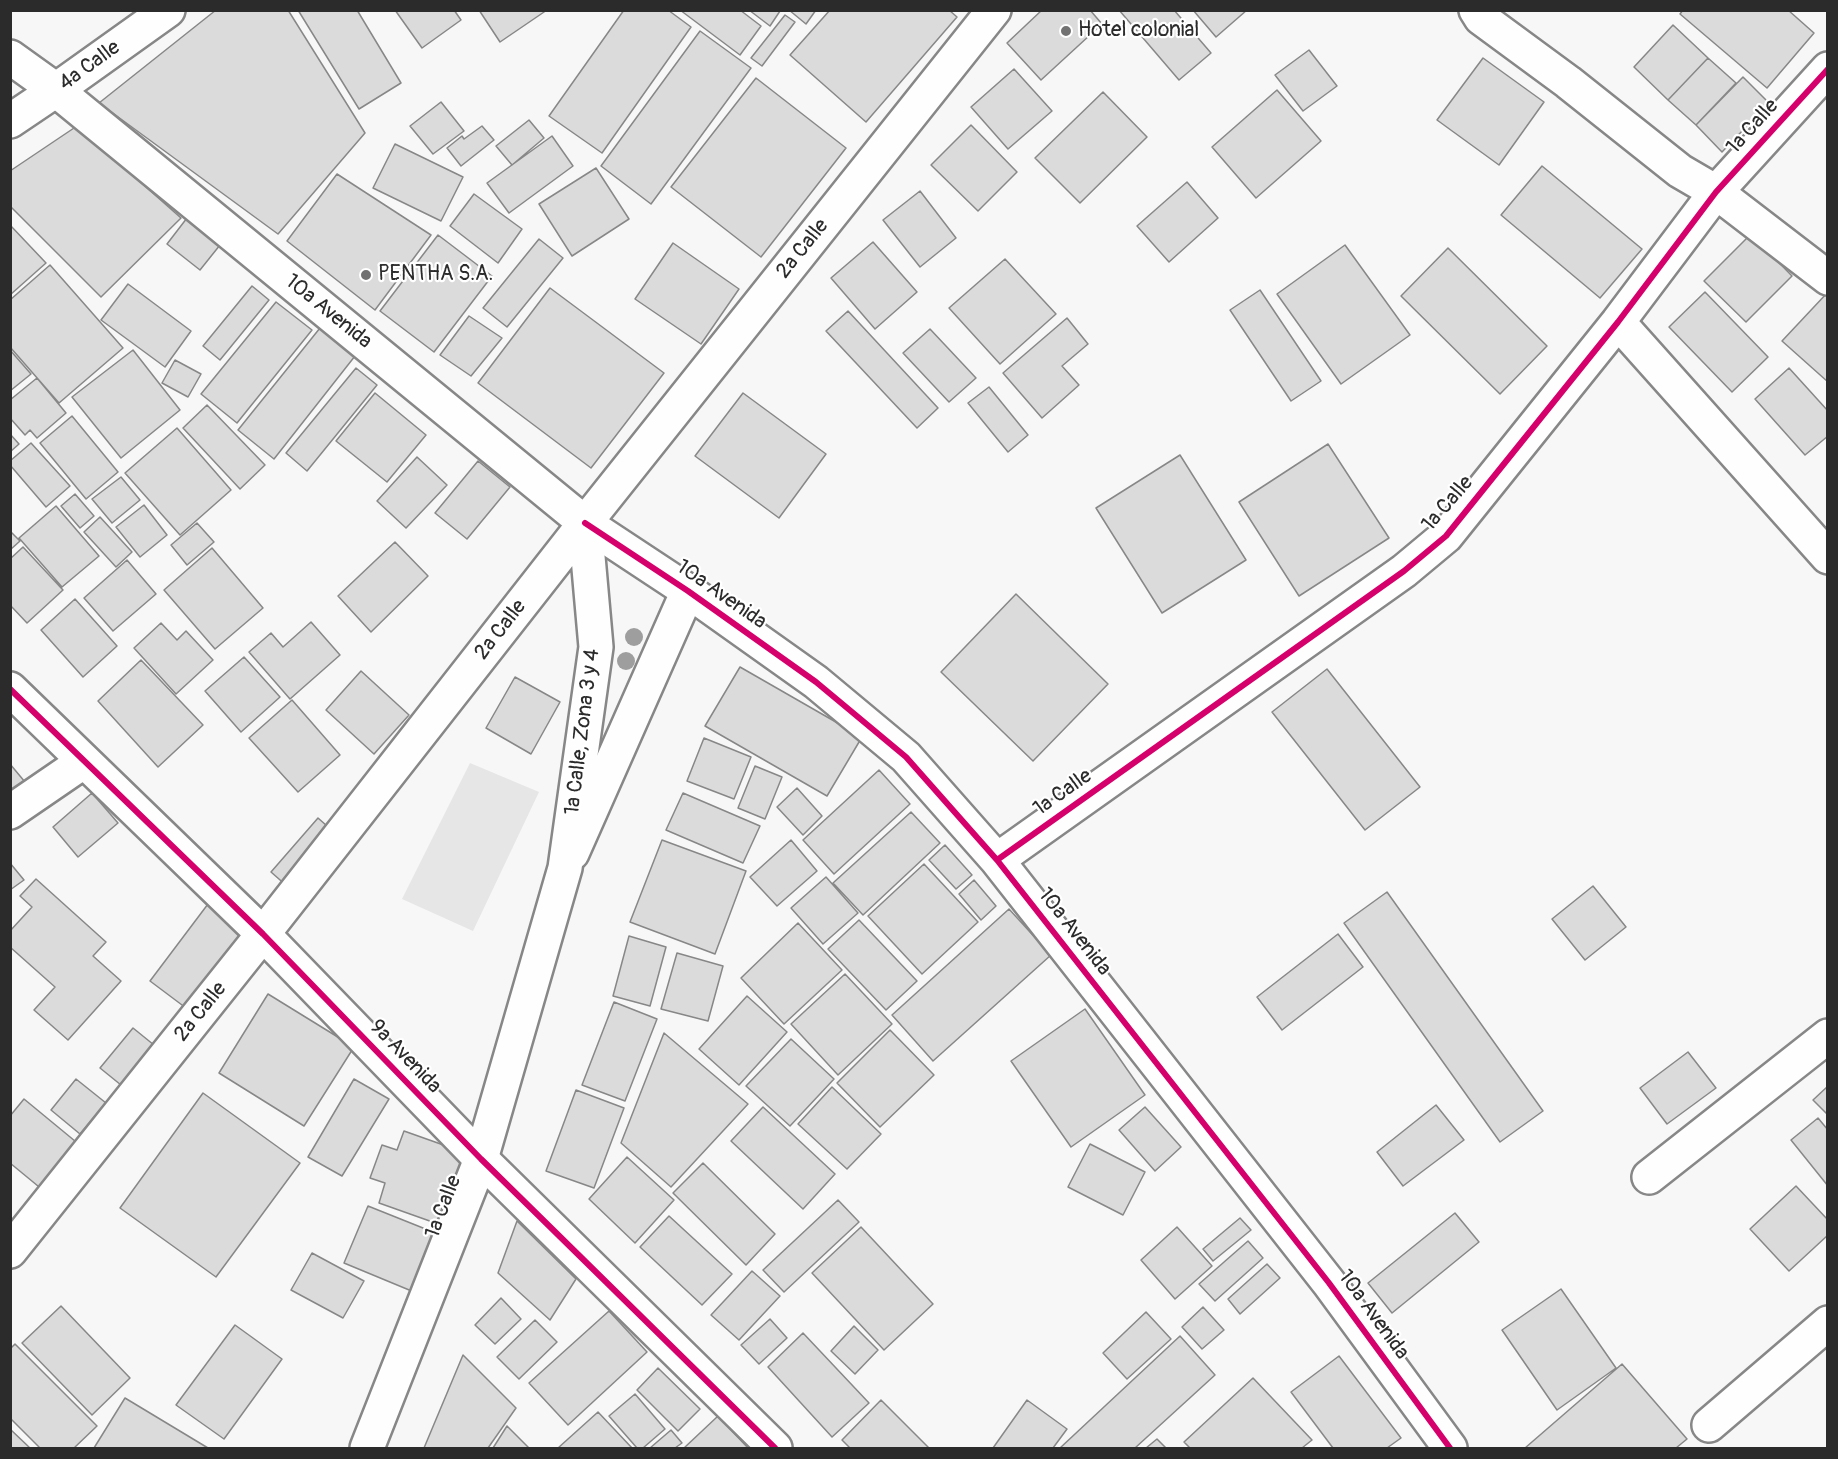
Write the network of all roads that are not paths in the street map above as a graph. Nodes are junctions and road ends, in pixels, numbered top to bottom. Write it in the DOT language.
graph roads {
  1 [pos="168,10"];
  2 [pos="994,10"];
  3 [pos="1476,10"];
  4 [pos="10,57"];
  5 [pos="1827,69"];
  6 [pos="56,90"];
  7 [pos="10,121"];
  8 [pos="1716,192"];
  9 [pos="1827,278"];
  10 [pos="1618,322"];
  11 [pos="585,523"];
  12 [pos="1827,557"];
  13 [pos="688,591"];
  14 [pos="10,690"];
  15 [pos="83,762"];
  16 [pos="10,812"];
  17 [pos="997,861"];
  18 [pos="565,868"];
  19 [pos="263,934"];
  20 [pos="1827,1036"];
  21 [pos="481,1159"];
  22 [pos="1649,1177"];
  23 [pos="10,1251"];
  24 [pos="1827,1323"];
  25 [pos="1709,1425"];
  26 [pos="367,1449"];
  27 [pos="775,1449"];
  28 [pos="1450,1449"];
  1 -- 6 [label="street, 4a Calle"];
  2 -- 11 [label="street, 2a Calle"];
  3 -- 8 [label="street"];
  4 -- 6 [label="street, 10a Avenida"];
  5 -- 8 [label="street, 1a Calle"];
  6 -- 7 [label="street, 4a Calle"];
  6 -- 11 [label="street, 10a Avenida"];
  8 -- 9 [label="street"];
  8 -- 10 [label="street, 1a Calle"];
  10 -- 12 [label="street"];
  10 -- 17 [label="street, 1a Calle"];
  11 -- 13 [label="street, 10a Avenida"];
  11 -- 18 [label="street, 1a Calle, Zona 3 y 4"];
  11 -- 19 [label="street, 2a Calle"];
  13 -- 17 [label="street, 10a Avenida"];
  13 -- 18 [label="street, 1a Calle"];
  14 -- 15 [label="street, 9a Avenida"];
  15 -- 16 [label="street"];
  15 -- 19 [label="street, 9a Avenida"];
  17 -- 28 [label="street, 10a Avenida"];
  18 -- 21 [label="street, 1a Calle"];
  19 -- 21 [label="street, 9a Avenida"];
  19 -- 23 [label="street, 2a Calle"];
  20 -- 22 [label="street"];
  21 -- 26 [label="street, 1a Calle"];
  21 -- 27 [label="street, 9a Avenida"];
  24 -- 25 [label="street"];
}
